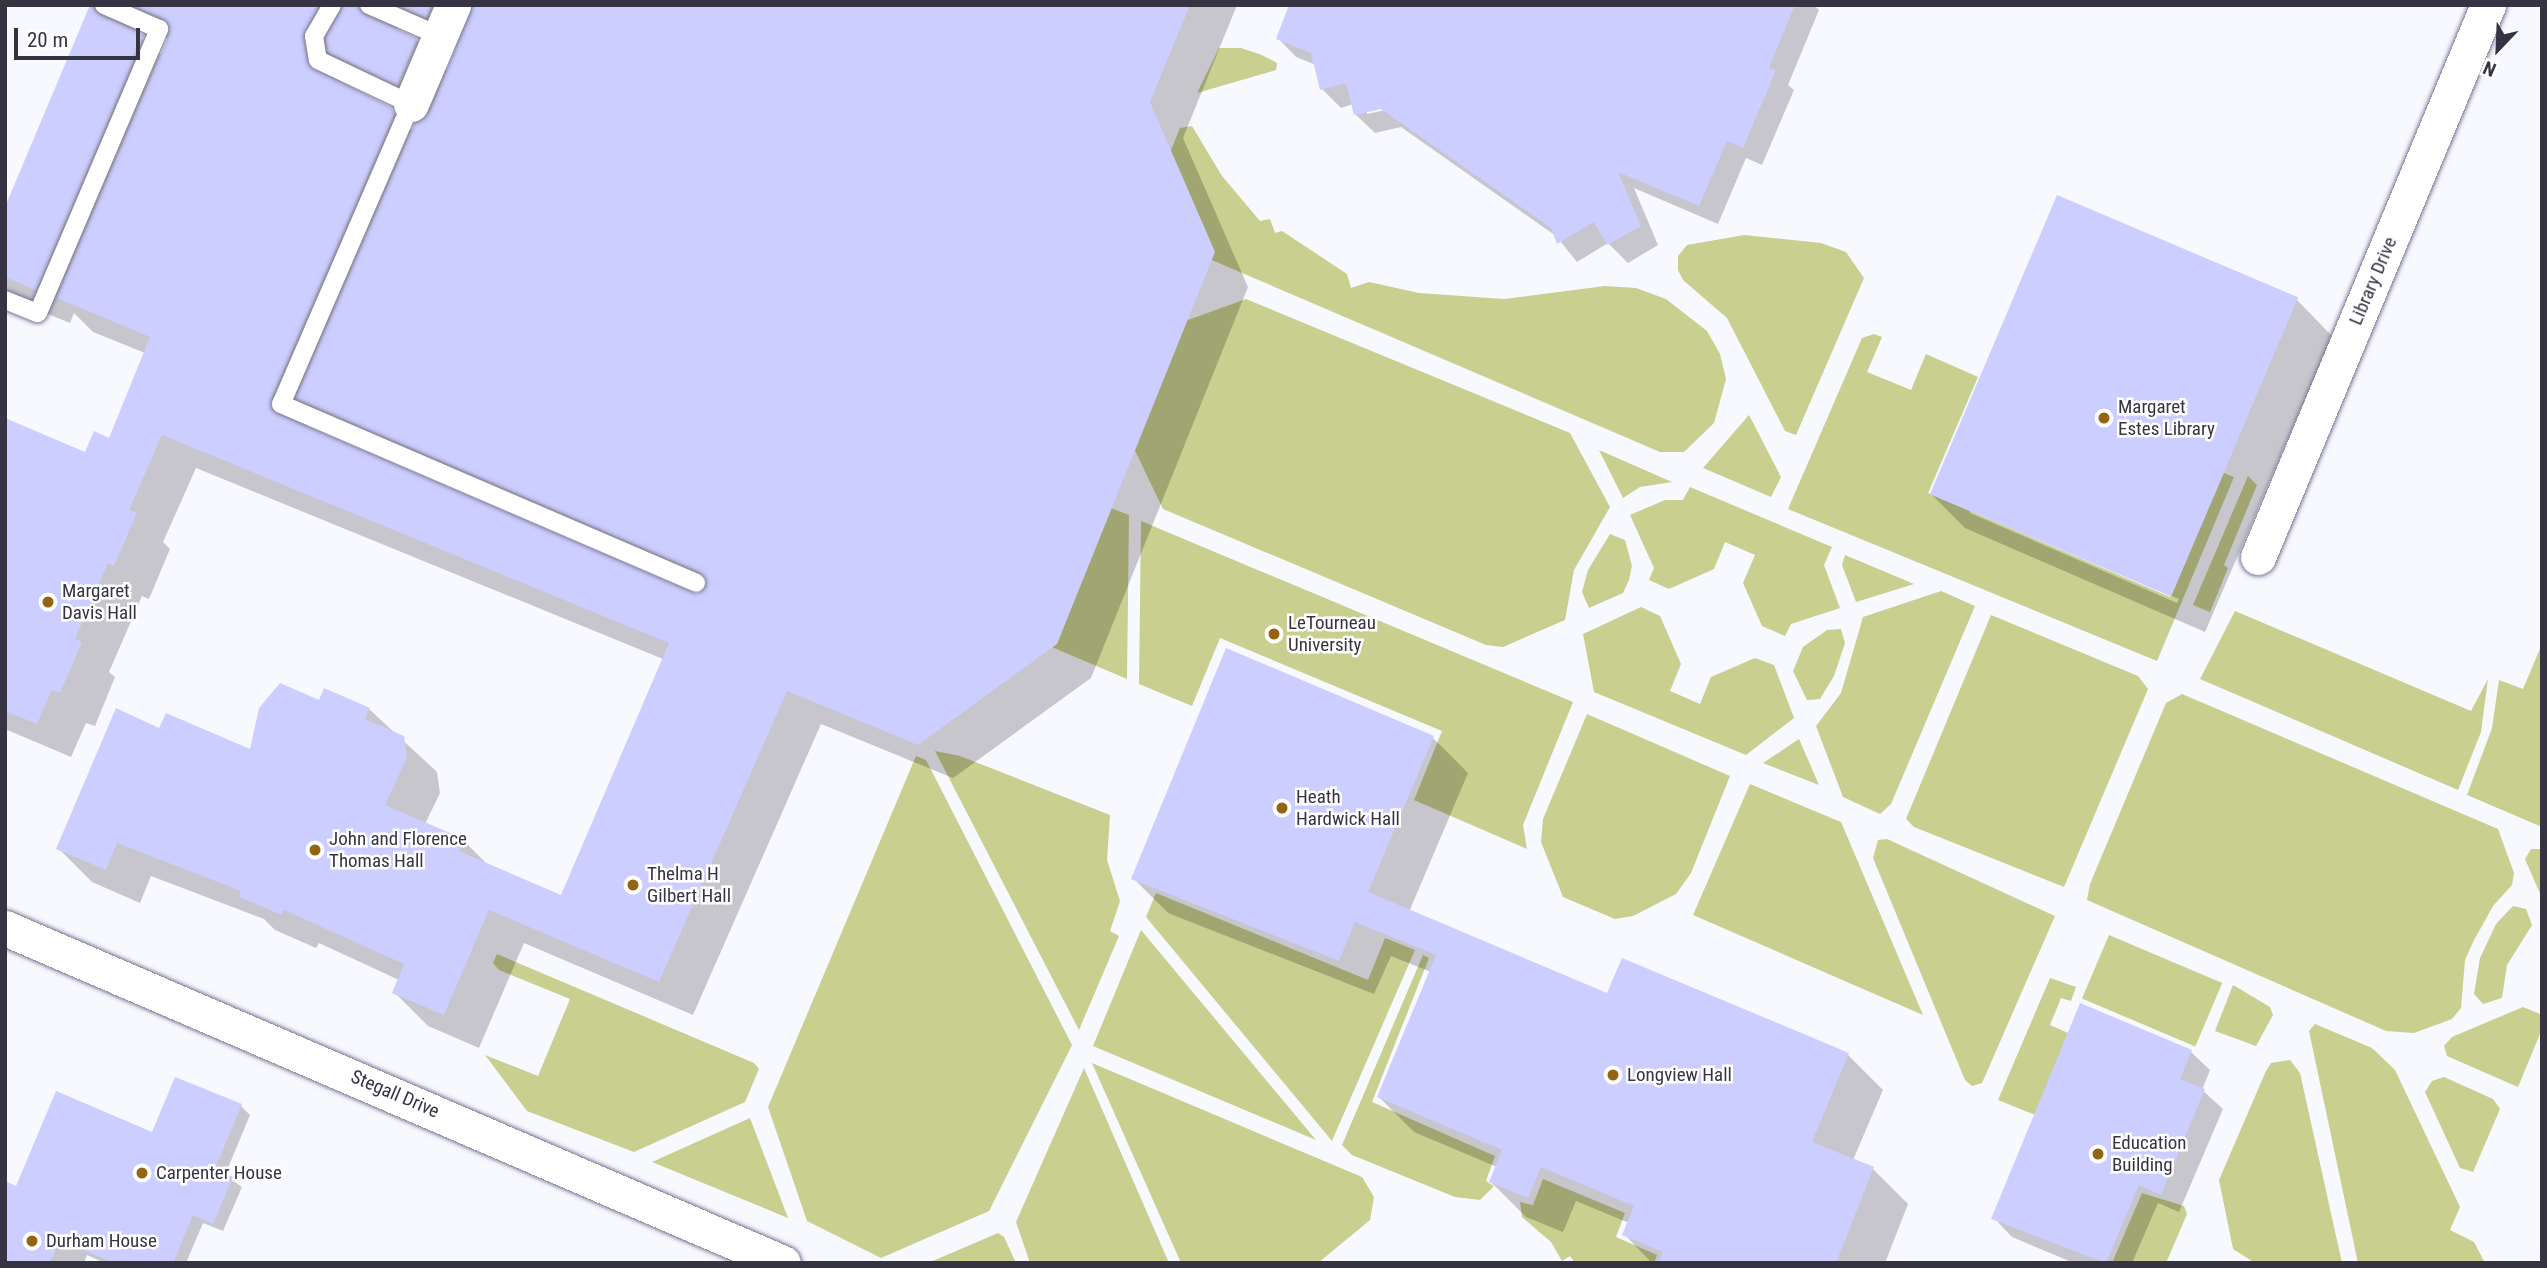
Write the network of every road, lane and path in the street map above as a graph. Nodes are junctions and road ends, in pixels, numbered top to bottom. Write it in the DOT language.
graph roads {
  1 [pos="104,5"];
  2 [pos="332,5"];
  3 [pos="369,5"];
  4 [pos="2488,5"];
  5 [pos="447,20"];
  6 [pos="411,104"];
  7 [pos="5,300"];
  8 [pos="2258,558"];
  9 [pos="696,583"];
  10 [pos="5,928"];
  11 [pos="783,1263"];
  1 -- 7 [label="lane"];
  2 -- 6 [label="lane"];
  3 -- 5 [label="lane"];
  4 -- 8 [label="street, Library Drive"];
  5 -- 6 [label="street"];
  6 -- 9 [label="lane"];
  10 -- 11 [label="street, Stegall Drive"];
}
